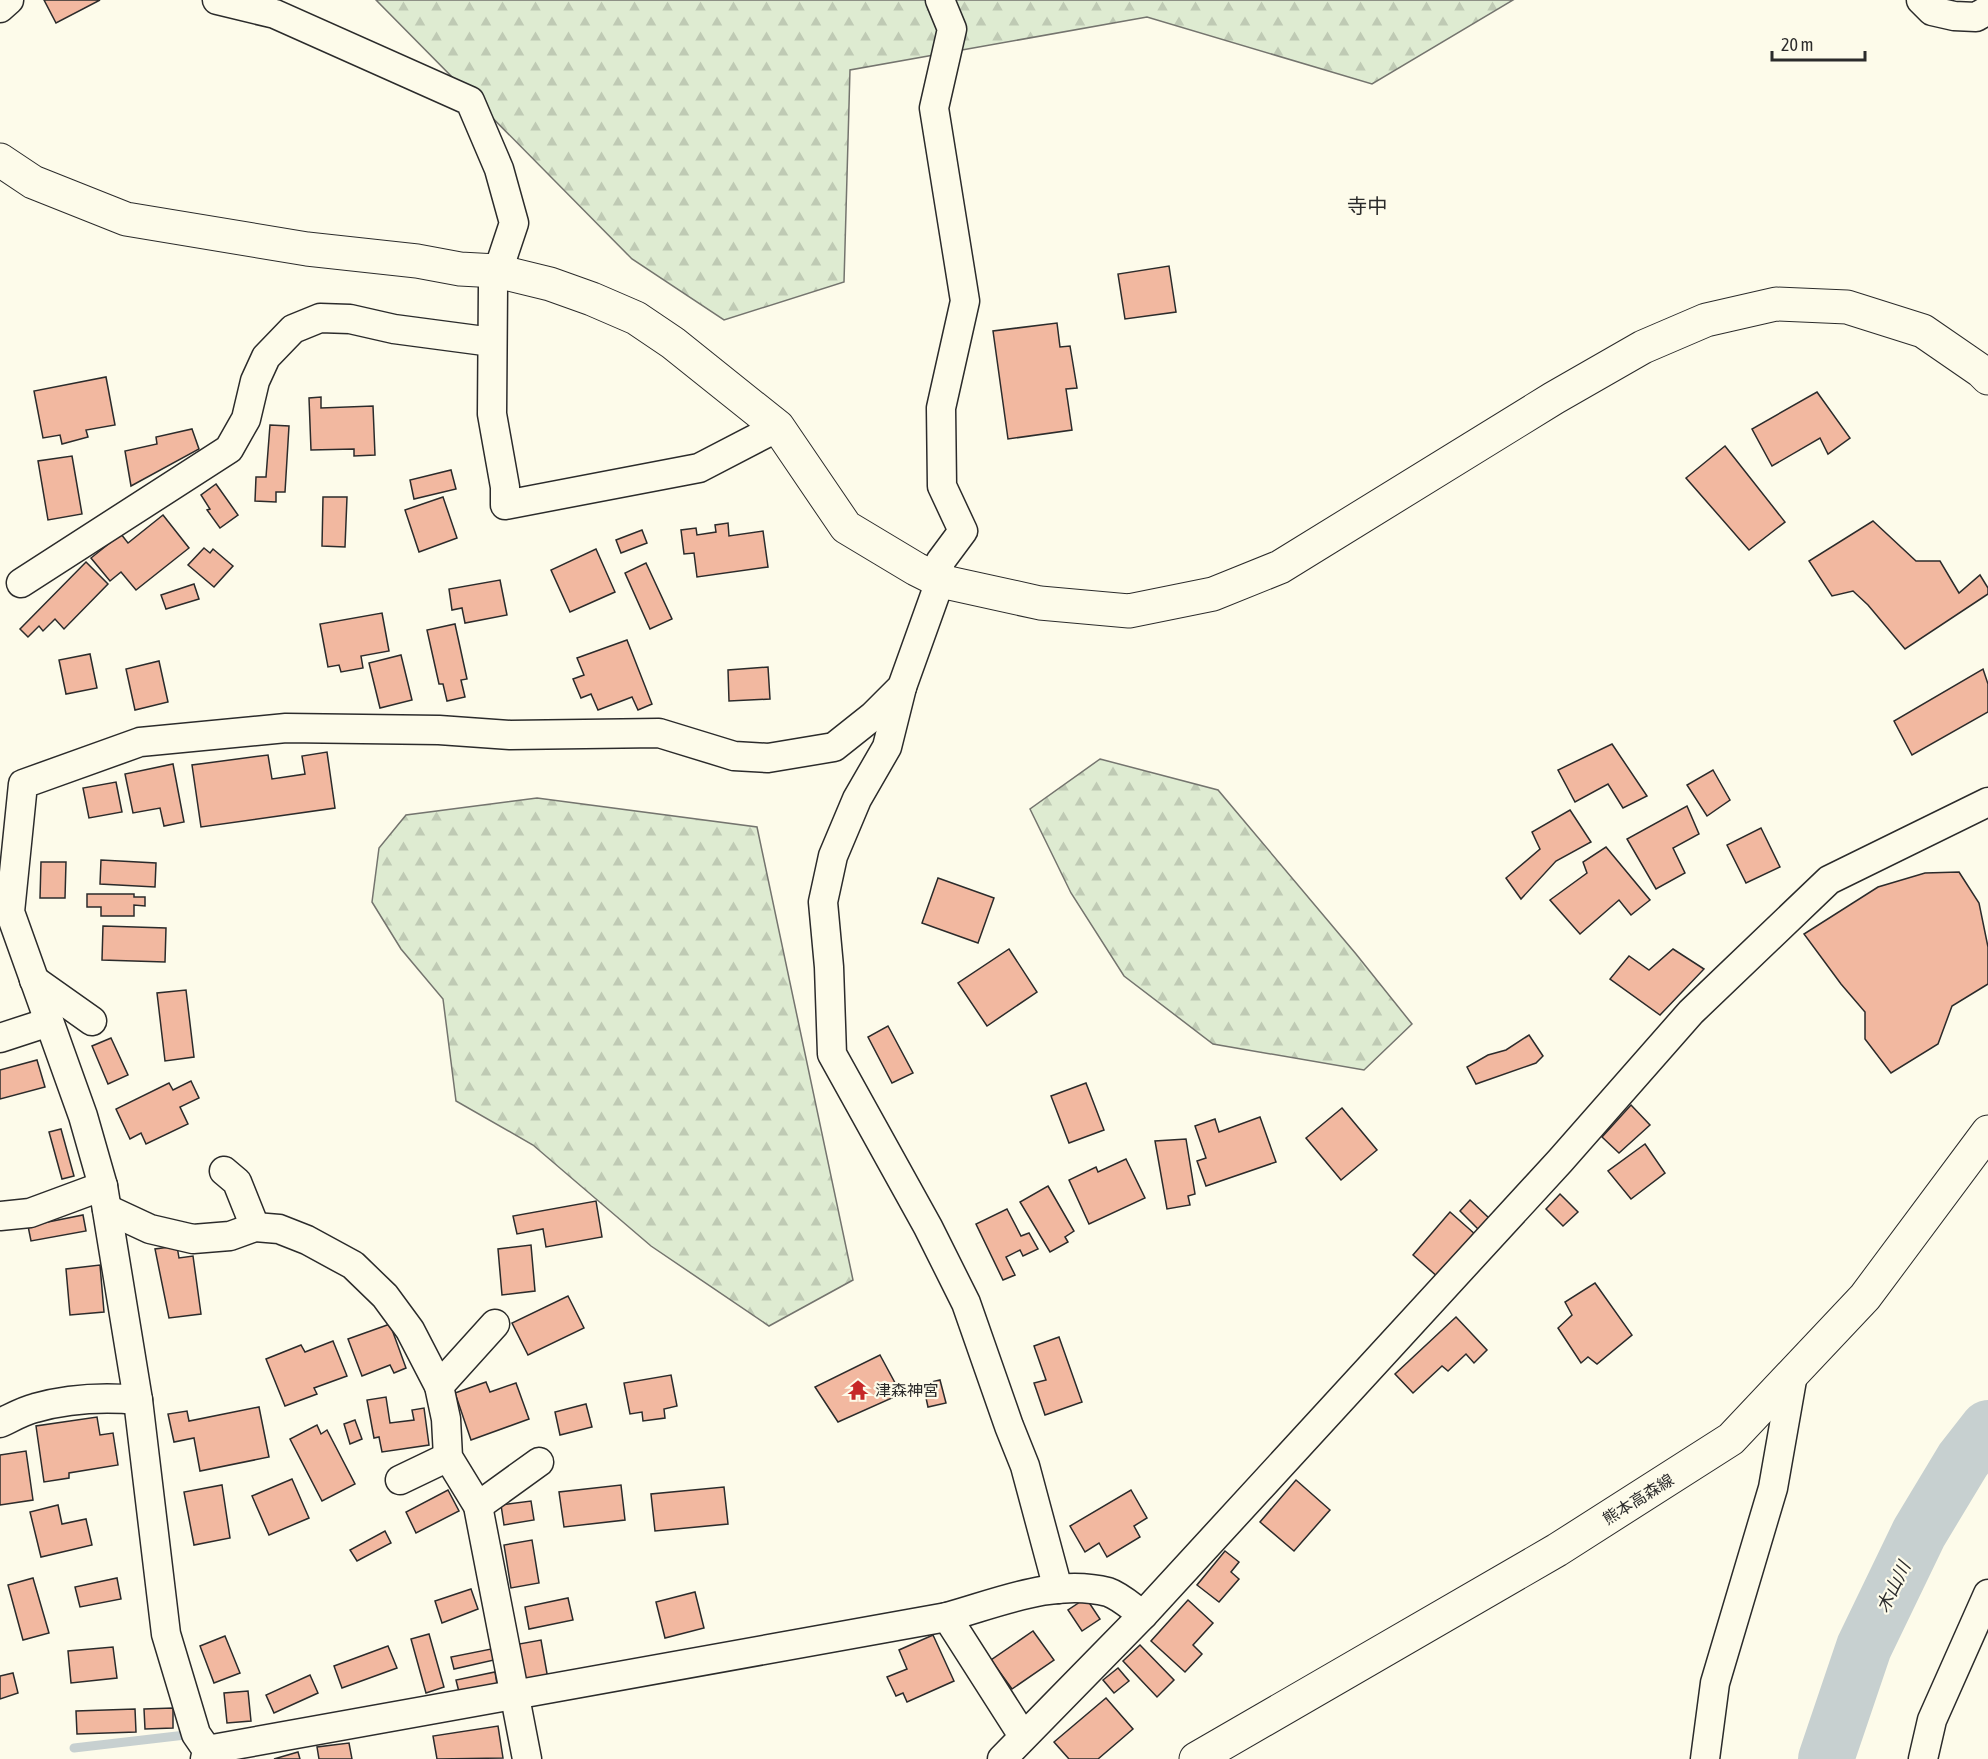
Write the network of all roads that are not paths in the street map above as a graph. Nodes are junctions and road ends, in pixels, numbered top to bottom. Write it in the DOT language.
graph roads {
  1 [pos="9,0"];
  2 [pos="217,0"];
  3 [pos="940,0"];
  4 [pos="1921,0"];
  5 [pos="0,8"];
  6 [pos="1988,10"];
  7 [pos="0,160"];
  8 [pos="497,271"];
  9 [pos="492,342"];
  10 [pos="1988,378"];
  11 [pos="778,427"];
  12 [pos="940,580"];
  13 [pos="21,583"];
  14 [pos="903,687"];
  15 [pos="11,792"];
  16 [pos="1988,802"];
  17 [pos="5,914"];
  18 [pos="34,980"];
  19 [pos="92,1021"];
  20 [pos="49,1022"];
  21 [pos="0,1038"];
  22 [pos="1988,1132"];
  23 [pos="224,1171"];
  24 [pos="105,1198"];
  25 [pos="0,1216"];
  26 [pos="255,1227"];
  27 [pos="495,1324"];
  28 [pos="1793,1374"];
  29 [pos="439,1386"];
  30 [pos="138,1400"];
  31 [pos="0,1423"];
  32 [pos="448,1457"];
  33 [pos="539,1462"];
  34 [pos="400,1480"];
  35 [pos="478,1506"];
  36 [pos="1058,1589"];
  37 [pos="1988,1594"];
  38 [pos="1143,1615"];
  39 [pos="947,1617"];
  40 [pos="515,1693"];
  41 [pos="1023,1736"];
  42 [pos="206,1754"];
  43 [pos="527,1759"];
  44 [pos="1002,1759"];
  45 [pos="1196,1759"];
  46 [pos="1705,1759"];
  47 [pos="1923,1759"];
  1 -- 5 [label="street"];
  2 -- 8 [label="street"];
  3 -- 12 [label="street"];
  4 -- 6 [label="street"];
  7 -- 8 [label="street"];
  8 -- 9 [label="street"];
  8 -- 11 [label="street"];
  9 -- 11 [label="street"];
  9 -- 13 [label="street"];
  10 -- 12 [label="street"];
  11 -- 12 [label="street"];
  12 -- 14 [label="street"];
  14 -- 15 [label="street"];
  14 -- 36 [label="street"];
  15 -- 17 [label="street"];
  16 -- 38 [label="street"];
  17 -- 18 [label="street"];
  18 -- 19 [label="street"];
  18 -- 20 [label="street"];
  20 -- 21 [label="street"];
  20 -- 24 [label="street"];
  22 -- 28 [label="street, 熊本高森線"];
  23 -- 26 [label="street"];
  24 -- 25 [label="street"];
  24 -- 26 [label="street"];
  24 -- 30 [label="street"];
  26 -- 29 [label="street"];
  27 -- 29 [label="street"];
  28 -- 45 [label="street, 熊本高森線"];
  28 -- 46 [label="street"];
  29 -- 32 [label="street"];
  30 -- 31 [label="street"];
  30 -- 42 [label="street"];
  32 -- 34 [label="street"];
  32 -- 35 [label="street"];
  33 -- 35 [label="street"];
  35 -- 40 [label="street"];
  36 -- 38 [label="street"];
  36 -- 39 [label="street"];
  37 -- 47 [label="street"];
  38 -- 41 [label="street"];
  39 -- 40 [label="street"];
  39 -- 41 [label="street"];
  40 -- 42 [label="street"];
  40 -- 43 [label="street"];
  41 -- 44 [label="street"];
}
